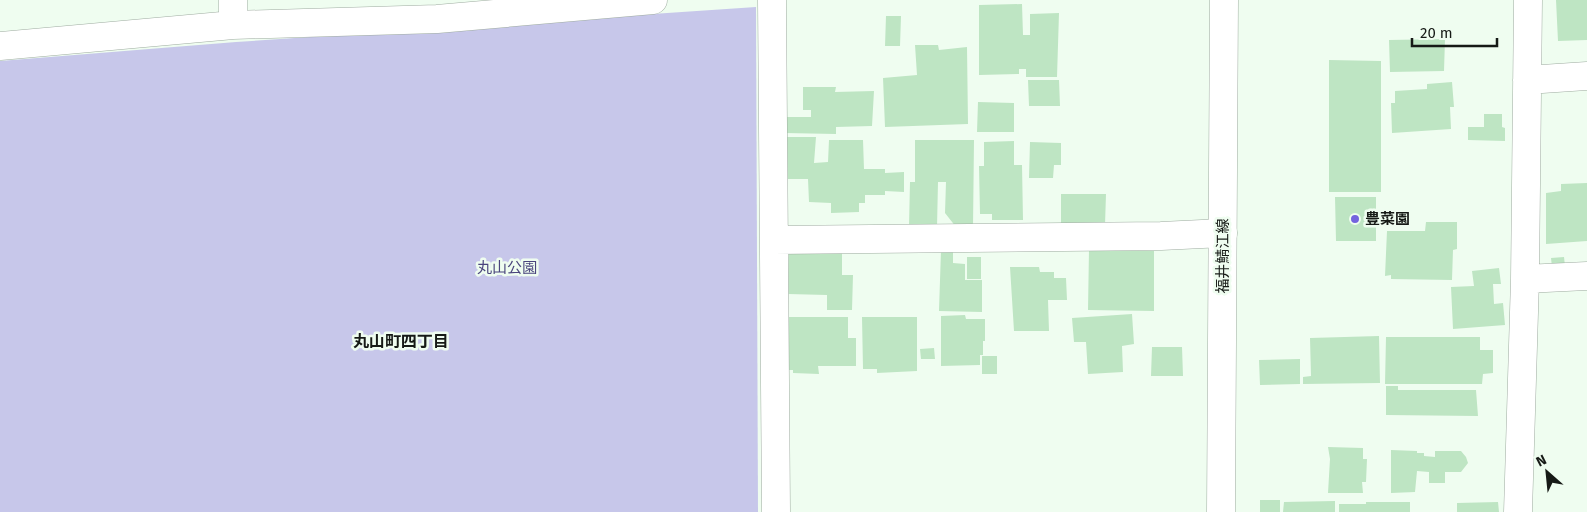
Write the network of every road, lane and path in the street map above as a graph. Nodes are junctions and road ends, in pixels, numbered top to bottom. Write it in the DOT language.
graph roads {
  1 [pos="653,0"];
  2 [pos="772,0"];
  3 [pos="1224,0"];
  4 [pos="1528,0"];
  5 [pos="233,12"];
  6 [pos="0,46"];
  7 [pos="1587,76"];
  8 [pos="1527,80"];
  9 [pos="1223,233"];
  10 [pos="774,240"];
  11 [pos="1587,276"];
  12 [pos="1525,279"];
  13 [pos="776,512"];
  14 [pos="1221,512"];
  15 [pos="1518,512"];
  1 -- 5 [label="street"];
  2 -- 10 [label="street"];
  3 -- 9 [label="street, 福井鯖江線"];
  4 -- 8 [label="street"];
  5 -- 6 [label="street"];
  7 -- 8 [label="street"];
  8 -- 12 [label="street"];
  9 -- 10 [label="street"];
  9 -- 14 [label="street, 福井鯖江線"];
  10 -- 13 [label="street"];
  11 -- 12 [label="street"];
  12 -- 15 [label="street"];
}
